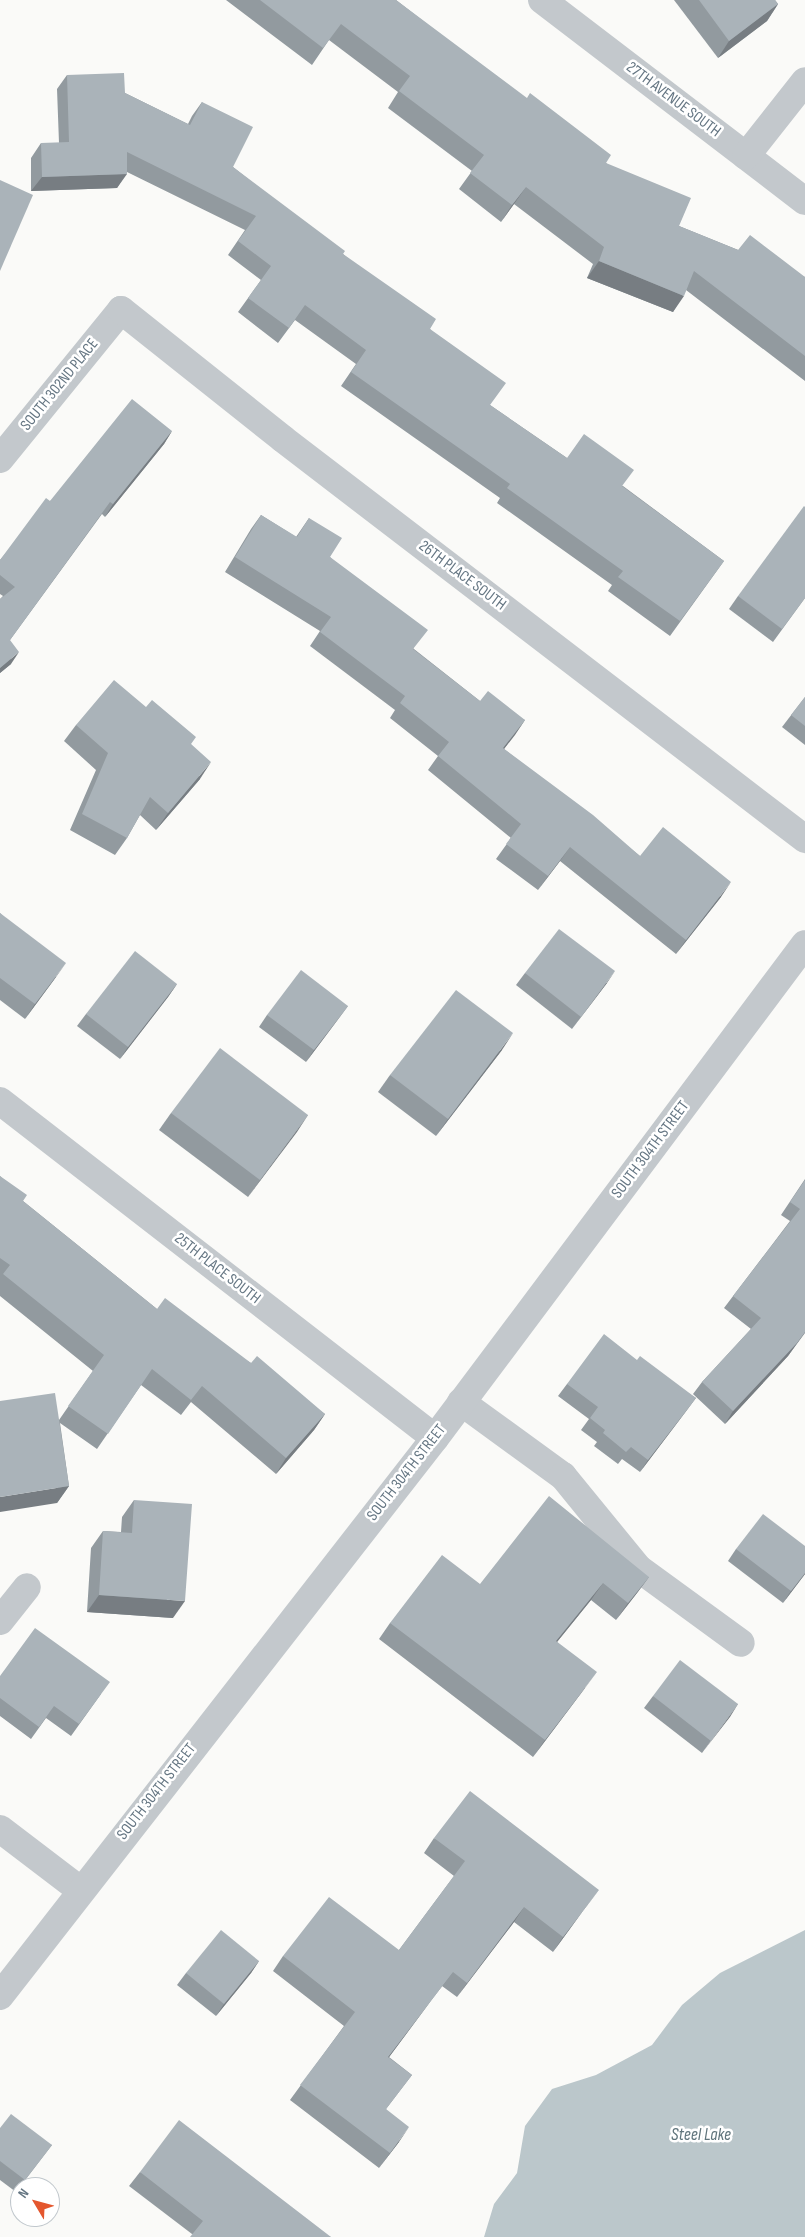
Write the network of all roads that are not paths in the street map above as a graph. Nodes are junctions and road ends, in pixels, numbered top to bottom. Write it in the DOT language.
graph roads {
  1 [pos="542,0"];
  2 [pos="805,81"];
  3 [pos="746,156"];
  4 [pos="805,201"];
  5 [pos="121,310"];
  6 [pos="0,459"];
  7 [pos="805,839"];
  8 [pos="805,944"];
  9 [pos="0,1101"];
  10 [pos="461,1402"];
  11 [pos="435,1438"];
  12 [pos="27,1587"];
  13 [pos="0,1621"];
  14 [pos="741,1644"];
  15 [pos="0,1829"];
  16 [pos="80,1890"];
  17 [pos="0,1996"];
  1 -- 3 [label="street, 27TH AVENUE SOUTH"];
  2 -- 3 [label="street"];
  3 -- 4 [label="street, 27TH AVENUE SOUTH"];
  5 -- 6 [label="street, SOUTH 302ND PLACE"];
  5 -- 7 [label="street, 26TH PLACE SOUTH"];
  8 -- 10 [label="street, SOUTH 304TH STREET"];
  9 -- 11 [label="street, 25TH PLACE SOUTH"];
  10 -- 11 [label="street, SOUTH 304TH STREET"];
  10 -- 14 [label="street"];
  11 -- 16 [label="street, SOUTH 304TH STREET"];
  12 -- 13 [label="street"];
  15 -- 16 [label="street"];
  16 -- 17 [label="street, SOUTH 304TH STREET"];
}
